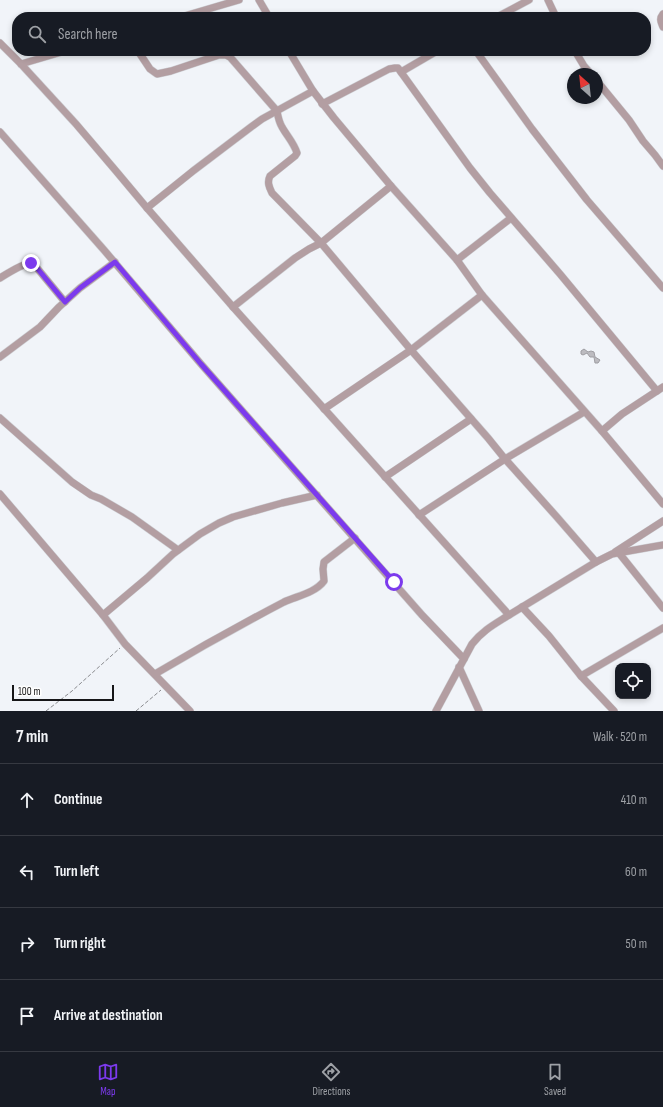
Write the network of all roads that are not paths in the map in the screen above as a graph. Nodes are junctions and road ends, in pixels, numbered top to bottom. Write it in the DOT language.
graph roads {
  1 [pos="238,0"];
  2 [pos="259,0"];
  3 [pos="529,0"];
  4 [pos="548,0"];
  5 [pos="198,12"];
  6 [pos="266,12"];
  7 [pos="507,12"];
  8 [pos="554,12"];
  9 [pos="663,14"];
  10 [pos="663,27"];
  11 [pos="0,43"];
  12 [pos="12,55"];
  13 [pos="13,56"];
  14 [pos="48,56"];
  15 [pos="142,56"];
  16 [pos="216,56"];
  17 [pos="229,56"];
  18 [pos="292,56"];
  19 [pos="428,56"];
  20 [pos="480,56"];
  21 [pos="578,56"];
  22 [pos="21,64"];
  23 [pos="586,68"];
  24 [pos="401,72"];
  25 [pos="603,88"];
  26 [pos="313,91"];
  27 [pos="322,104"];
  28 [pos="277,111"];
  29 [pos="0,132"];
  30 [pos="663,166"];
  31 [pos="391,186"];
  32 [pos="147,208"];
  33 [pos="511,218"];
  34 [pos="321,243"];
  35 [pos="457,260"];
  36 [pos="115,262"];
  37 [pos="0,278"];
  38 [pos="663,288"];
  39 [pos="482,295"];
  40 [pos="65,302"];
  41 [pos="233,307"];
  42 [pos="411,350"];
  43 [pos="0,357"];
  44 [pos="660,389"];
  45 [pos="324,409"];
  46 [pos="584,412"];
  47 [pos="0,418"];
  48 [pos="471,419"];
  49 [pos="602,431"];
  50 [pos="504,459"];
  51 [pos="385,477"];
  52 [pos="0,494"];
  53 [pos="317,495"];
  54 [pos="663,504"];
  55 [pos="419,514"];
  56 [pos="663,522"];
  57 [pos="355,538"];
  58 [pos="663,545"];
  59 [pos="178,550"];
  60 [pos="616,554"];
  61 [pos="596,562"];
  62 [pos="522,607"];
  63 [pos="663,608"];
  64 [pos="103,615"];
  65 [pos="509,615"];
  66 [pos="663,628"];
  67 [pos="464,659"];
  68 [pos="459,668"];
  69 [pos="155,674"];
  70 [pos="581,676"];
  71 [pos="190,711"];
  72 [pos="436,711"];
  73 [pos="479,711"];
  74 [pos="614,711"];
  1 -- 5 [label="street"];
  2 -- 6 [label="street"];
  3 -- 7 [label="street"];
  4 -- 8 [label="street"];
  9 -- 10 [label="street"];
  11 -- 12 [label="street"];
  13 -- 22 [label="street"];
  14 -- 22 [label="street"];
  15 -- 16 [label="street"];
  17 -- 28 [label="street"];
  18 -- 26 [label="street"];
  19 -- 24 [label="street"];
  20 -- 38 [label="street"];
  21 -- 23 [label="street"];
  22 -- 32 [label="street"];
  24 -- 27 [label="street"];
  24 -- 33 [label="street"];
  25 -- 30 [label="street"];
  26 -- 27 [label="street"];
  26 -- 28 [label="street"];
  27 -- 31 [label="street"];
  28 -- 32 [label="street"];
  28 -- 34 [label="street"];
  29 -- 36 [label="street"];
  31 -- 34 [label="street"];
  31 -- 35 [label="street"];
  32 -- 41 [label="street"];
  33 -- 35 [label="street"];
  33 -- 44 [label="street"];
  34 -- 41 [label="street"];
  34 -- 42 [label="street"];
  35 -- 39 [label="street"];
  36 -- 40 [label="street"];
  36 -- 53 [label="street"];
  37 -- 40 [label="street"];
  39 -- 42 [label="street"];
  39 -- 46 [label="street"];
  40 -- 43 [label="street"];
  41 -- 45 [label="street"];
  42 -- 45 [label="street"];
  42 -- 48 [label="street"];
  44 -- 49 [label="street"];
  45 -- 51 [label="street"];
  46 -- 49 [label="street"];
  46 -- 50 [label="street"];
  47 -- 59 [label="street"];
  48 -- 50 [label="street"];
  48 -- 51 [label="street"];
  49 -- 54 [label="street"];
  50 -- 55 [label="street"];
  50 -- 61 [label="street"];
  51 -- 55 [label="street"];
  52 -- 64 [label="street"];
  53 -- 57 [label="street"];
  53 -- 59 [label="street"];
  55 -- 65 [label="street"];
  56 -- 60 [label="street"];
  57 -- 67 [label="street"];
  57 -- 69 [label="street"];
  58 -- 60 [label="street"];
  59 -- 64 [label="street"];
  60 -- 61 [label="street"];
  60 -- 63 [label="street"];
  61 -- 62 [label="street"];
  62 -- 65 [label="street"];
  62 -- 70 [label="street"];
  64 -- 69 [label="street"];
  65 -- 67 [label="street"];
  66 -- 70 [label="street"];
  67 -- 68 [label="street"];
  68 -- 72 [label="street"];
  68 -- 73 [label="street"];
  69 -- 71 [label="street"];
  70 -- 74 [label="street"];
}
